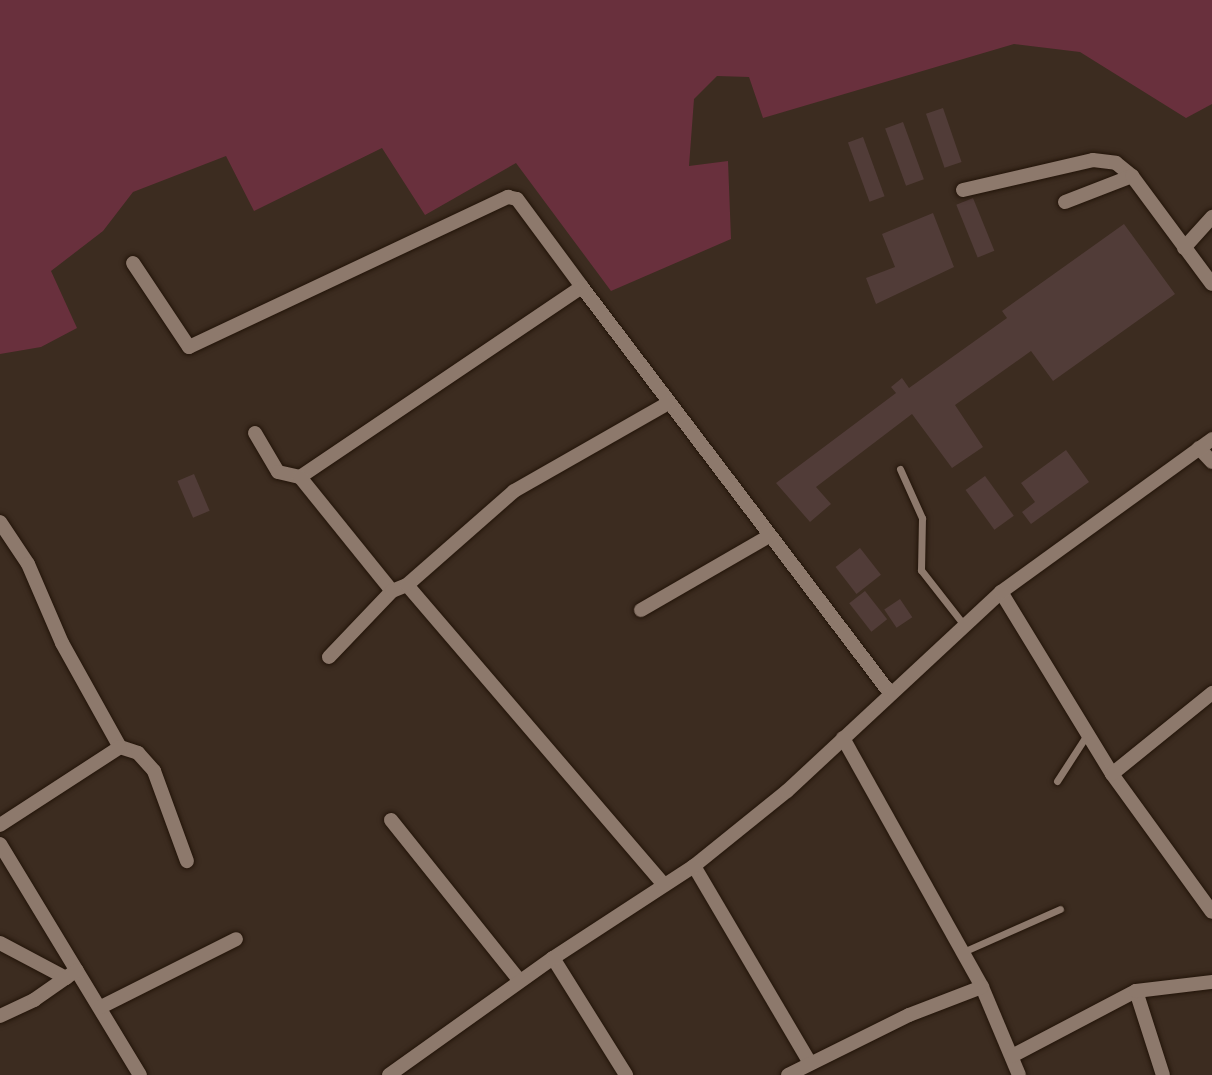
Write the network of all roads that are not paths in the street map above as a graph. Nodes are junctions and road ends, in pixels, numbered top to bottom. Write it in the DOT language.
graph roads {
  1 [pos="1132,176"];
  2 [pos="963,190"];
  3 [pos="1065,202"];
  4 [pos="1212,217"];
  5 [pos="1184,248"];
  6 [pos="133,263"];
  7 [pos="1212,284"];
  8 [pos="582,287"];
  9 [pos="668,403"];
  10 [pos="255,433"];
  11 [pos="1206,443"];
  12 [pos="1212,462"];
  13 [pos="900,469"];
  14 [pos="300,477"];
  15 [pos="0,522"];
  16 [pos="769,536"];
  17 [pos="407,585"];
  18 [pos="392,591"];
  19 [pos="1001,592"];
  20 [pos="641,610"];
  21 [pos="964,625"];
  22 [pos="329,657"];
  23 [pos="890,693"];
  24 [pos="1212,693"];
  25 [pos="1088,733"];
  26 [pos="843,738"];
  27 [pos="120,747"];
  28 [pos="1112,774"];
  29 [pos="1057,781"];
  30 [pos="391,820"];
  31 [pos="0,825"];
  32 [pos="0,844"];
  33 [pos="187,861"];
  34 [pos="694,866"];
  35 [pos="664,885"];
  36 [pos="1060,909"];
  37 [pos="1212,912"];
  38 [pos="236,939"];
  39 [pos="0,943"];
  40 [pos="963,952"];
  41 [pos="553,958"];
  42 [pos="72,974"];
  43 [pos="520,981"];
  44 [pos="1212,982"];
  45 [pos="982,987"];
  46 [pos="1136,991"];
  47 [pos="101,1007"];
  48 [pos="0,1016"];
  49 [pos="1012,1056"];
  50 [pos="810,1063"];
  51 [pos="140,1075"];
  52 [pos="389,1075"];
  53 [pos="626,1075"];
  54 [pos="788,1075"];
  55 [pos="1019,1075"];
  56 [pos="1163,1075"];
  1 -- 2 [label="street"];
  1 -- 3 [label="street"];
  1 -- 5 [label="street"];
  4 -- 5 [label="street"];
  5 -- 7 [label="street"];
  6 -- 8 [label="street"];
  8 -- 9 [label="street"];
  8 -- 14 [label="street"];
  9 -- 16 [label="street"];
  9 -- 17 [label="street"];
  10 -- 14 [label="street"];
  11 -- 12 [label="street"];
  11 -- 19 [label="street"];
  13 -- 21 [label="lane"];
  14 -- 18 [label="street"];
  15 -- 27 [label="street"];
  16 -- 20 [label="street"];
  16 -- 23 [label="street"];
  17 -- 18 [label="street"];
  17 -- 35 [label="street"];
  18 -- 22 [label="street"];
  19 -- 21 [label="street"];
  19 -- 25 [label="street"];
  21 -- 23 [label="street"];
  23 -- 26 [label="street"];
  24 -- 28 [label="street"];
  25 -- 28 [label="street"];
  25 -- 29 [label="lane"];
  26 -- 34 [label="street"];
  26 -- 40 [label="street"];
  27 -- 31 [label="street"];
  27 -- 33 [label="street"];
  28 -- 37 [label="street"];
  30 -- 43 [label="street"];
  32 -- 42 [label="street"];
  34 -- 35 [label="street"];
  34 -- 50 [label="street"];
  35 -- 41 [label="street"];
  36 -- 40 [label="lane"];
  38 -- 47 [label="street"];
  39 -- 42 [label="street"];
  40 -- 45 [label="street"];
  41 -- 43 [label="street"];
  41 -- 53 [label="street"];
  42 -- 47 [label="street"];
  42 -- 48 [label="street"];
  43 -- 52 [label="street"];
  44 -- 46 [label="street"];
  45 -- 49 [label="street"];
  45 -- 50 [label="street"];
  46 -- 49 [label="street"];
  46 -- 56 [label="street"];
  47 -- 51 [label="street"];
  49 -- 55 [label="street"];
  50 -- 54 [label="street"];
}
